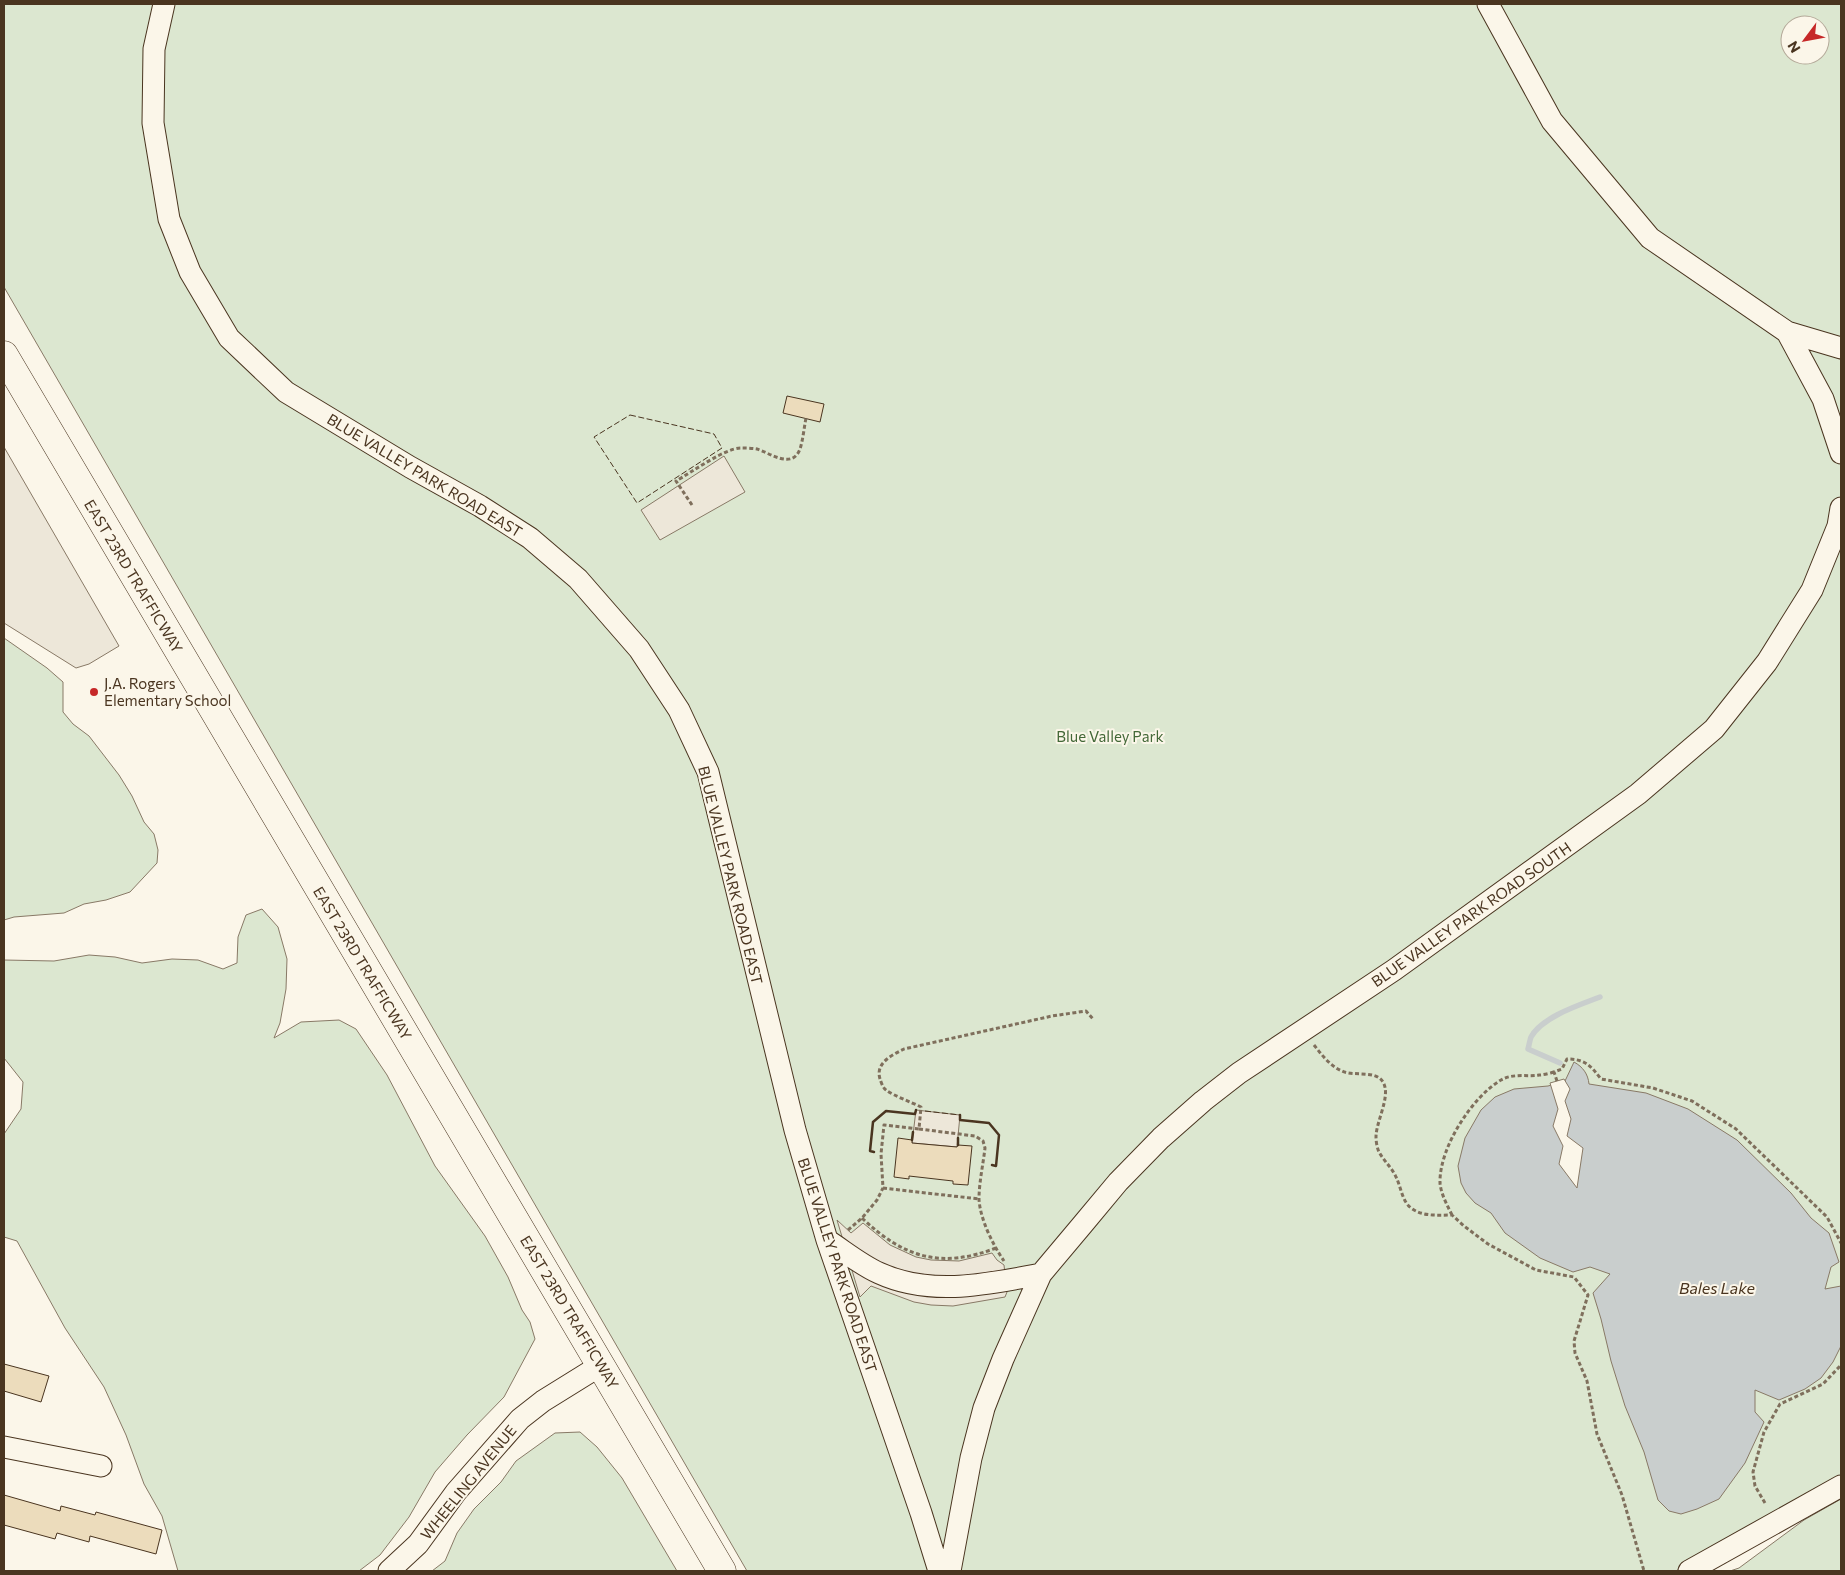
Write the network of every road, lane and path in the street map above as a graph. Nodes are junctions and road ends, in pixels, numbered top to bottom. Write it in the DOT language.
graph roads {
  1 [pos="164,4"];
  2 [pos="1488,4"];
  3 [pos="1787,332"];
  4 [pos="1841,348"];
  5 [pos="4,355"];
  6 [pos="806,418"];
  7 [pos="1841,453"];
  8 [pos="692,505"];
  9 [pos="1841,508"];
  10 [pos="1093,1019"];
  11 [pos="1302,1031"];
  12 [pos="1554,1072"];
  13 [pos="1557,1081"];
  14 [pos="919,1130"];
  15 [pos="883,1188"];
  16 [pos="979,1199"];
  17 [pos="1452,1215"];
  18 [pos="862,1218"];
  19 [pos="832,1243"];
  20 [pos="1841,1243"];
  21 [pos="996,1248"];
  22 [pos="1041,1274"];
  23 [pos="1018,1279"];
  24 [pos="601,1365"];
  25 [pos="1841,1365"];
  26 [pos="4,1447"];
  27 [pos="101,1466"];
  28 [pos="1841,1486"];
  29 [pos="1765,1503"];
  30 [pos="389,1571"];
  31 [pos="722,1571"];
  32 [pos="939,1571"];
  33 [pos="950,1571"];
  34 [pos="1644,1571"];
  35 [pos="1690,1571"];
  1 -- 19 [label="street, BLUE VALLEY PARK ROAD EAST"];
  2 -- 3 [label="street"];
  3 -- 4 [label="street"];
  3 -- 7 [label="street"];
  5 -- 24 [label="main road, EAST 23RD TRAFFICWAY"];
  6 -- 8 [label="path"];
  9 -- 11 [label="street, BLUE VALLEY PARK ROAD SOUTH"];
  10 -- 14 [label="path"];
  11 -- 17 [label="path"];
  11 -- 22 [label="street, BLUE VALLEY PARK ROAD SOUTH"];
  12 -- 13 [label="path"];
  12 -- 17 [label="path"];
  12 -- 20 [label="path"];
  14 -- 15 [label="path"];
  14 -- 16 [label="path"];
  15 -- 16 [label="path"];
  15 -- 18 [label="path"];
  16 -- 21 [label="path"];
  17 -- 34 [label="path"];
  18 -- 19 [label="path"];
  18 -- 21 [label="path"];
  19 -- 23 [label="street"];
  19 -- 32 [label="street, BLUE VALLEY PARK ROAD EAST"];
  21 -- 23 [label="path"];
  22 -- 23 [label="street"];
  22 -- 33 [label="street, BLUE VALLEY PARK ROAD SOUTH"];
  24 -- 30 [label="street, WHEELING AVENUE"];
  24 -- 31 [label="main road, EAST 23RD TRAFFICWAY"];
  25 -- 29 [label="path"];
  26 -- 27 [label="street"];
  28 -- 35 [label="street"];
}
